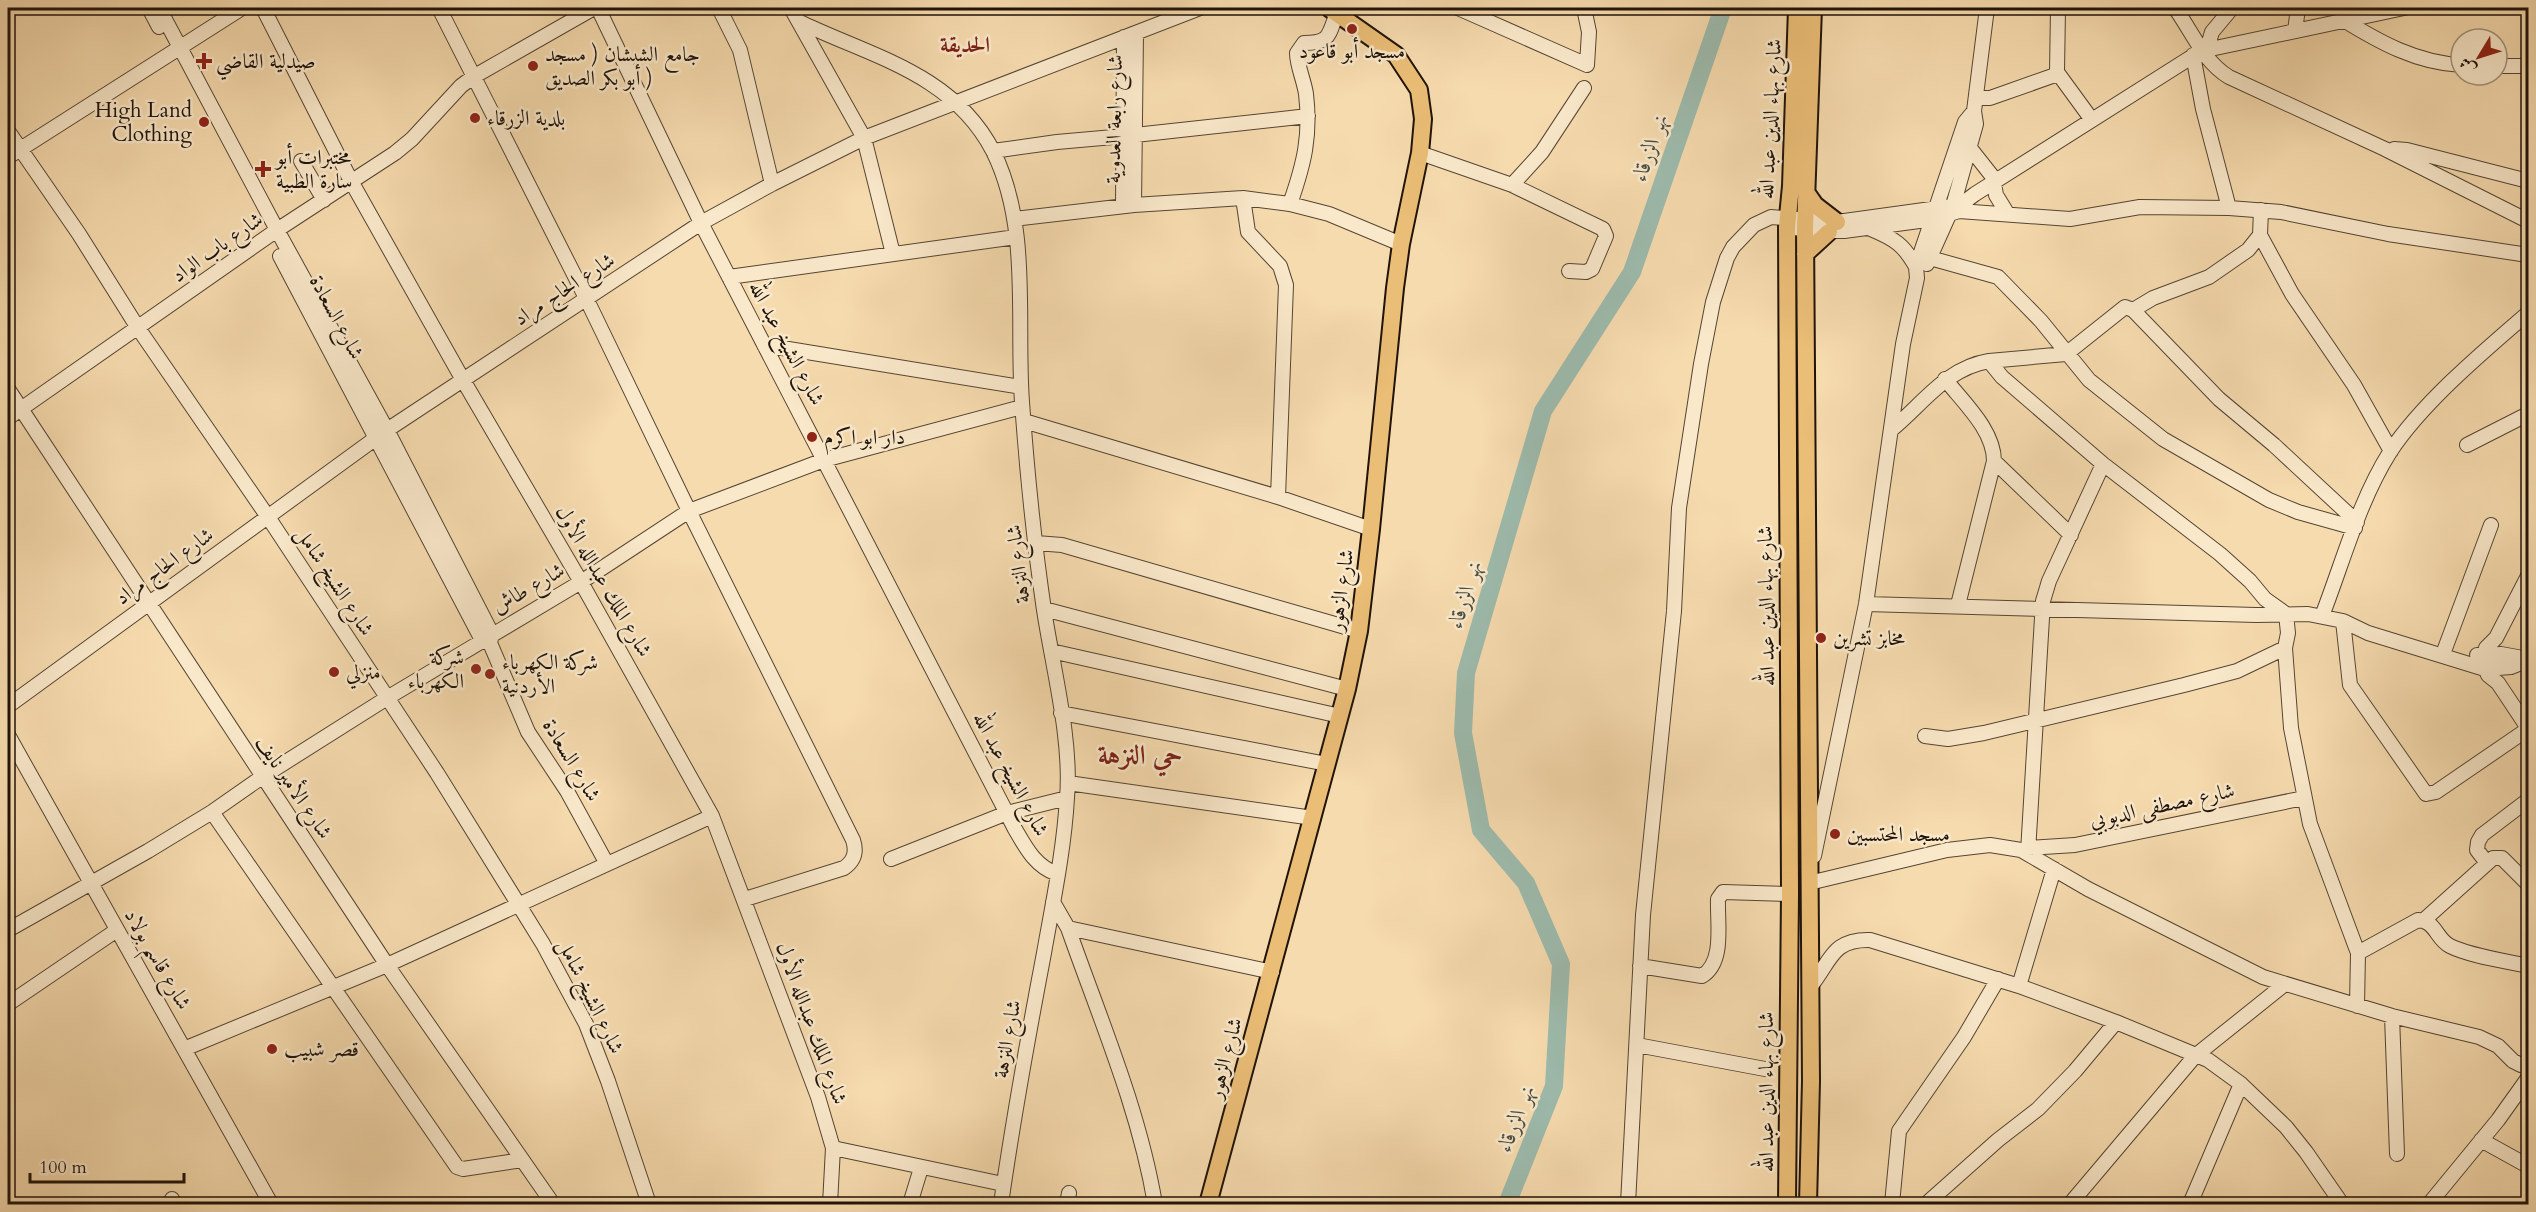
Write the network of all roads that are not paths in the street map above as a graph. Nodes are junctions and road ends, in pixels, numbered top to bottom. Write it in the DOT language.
graph roads {
  1 [pos="149,8"];
  2 [pos="159,8"];
  3 [pos="242,8"];
  4 [pos="263,8"];
  5 [pos="439,8"];
  6 [pos="596,8"];
  7 [pos="719,8"];
  8 [pos="792,8"];
  9 [pos="1200,8"];
  10 [pos="1458,8"];
  11 [pos="1584,8"];
  12 [pos="1797,8"];
  13 [pos="1813,8"];
  14 [pos="1987,8"];
  15 [pos="2058,8"];
  16 [pos="2175,8"];
  17 [pos="2232,8"];
  18 [pos="2298,8"];
  19 [pos="2404,8"];
  20 [pos="1340,12"];
  21 [pos="2342,20"];
  22 [pos="2222,21"];
  23 [pos="802,24"];
  24 [pos="2295,31"];
  25 [pos="1130,35"];
  26 [pos="2229,45"];
  27 [pos="175,49"];
  28 [pos="2200,52"];
  29 [pos="2449,64"];
  30 [pos="2509,66"];
  31 [pos="2529,66"];
  32 [pos="2058,74"];
  33 [pos="473,77"];
  34 [pos="1584,88"];
  35 [pos="956,104"];
  36 [pos="1975,105"];
  37 [pos="1308,116"];
  38 [pos="2092,120"];
  39 [pos="8,131"];
  40 [pos="1130,135"];
  41 [pos="864,138"];
  42 [pos="1970,148"];
  43 [pos="2385,149"];
  44 [pos="993,151"];
  45 [pos="14,153"];
  46 [pos="1420,153"];
  47 [pos="301,162"];
  48 [pos="2529,181"];
  49 [pos="351,182"];
  50 [pos="1995,182"];
  51 [pos="772,184"];
  52 [pos="1512,185"];
  53 [pos="1806,192"];
  54 [pos="1243,198"];
  55 [pos="324,200"];
  56 [pos="1290,204"];
  57 [pos="1128,206"];
  58 [pos="2229,208"];
  59 [pos="2261,210"];
  60 [pos="1956,211"];
  61 [pos="1935,213"];
  62 [pos="2007,213"];
  63 [pos="1014,219"];
  64 [pos="2529,221"];
  65 [pos="1787,222"];
  66 [pos="701,224"];
  67 [pos="1806,225"];
  68 [pos="1833,227"];
  69 [pos="1869,228"];
  70 [pos="273,233"];
  71 [pos="2260,235"];
  72 [pos="1016,237"];
  73 [pos="1401,244"];
  74 [pos="893,254"];
  75 [pos="1805,254"];
  76 [pos="2529,255"];
  77 [pos="1930,258"];
  78 [pos="1569,271"];
  79 [pos="1917,272"];
  80 [pos="729,277"];
  81 [pos="587,300"];
  82 [pos="2133,310"];
  83 [pos="2529,313"];
  84 [pos="138,328"];
  85 [pos="764,345"];
  86 [pos="2066,354"];
  87 [pos="1989,361"];
  88 [pos="1945,379"];
  89 [pos="463,380"];
  90 [pos="1021,387"];
  91 [pos="8,389"];
  92 [pos="19,410"];
  93 [pos="1023,414"];
  94 [pos="2529,414"];
  95 [pos="8,418"];
  96 [pos="1891,430"];
  97 [pos="382,434"];
  98 [pos="2467,445"];
  99 [pos="2391,451"];
  100 [pos="824,460"];
  101 [pos="1994,461"];
  102 [pos="2103,464"];
  103 [pos="1278,497"];
  104 [pos="689,512"];
  105 [pos="268,517"];
  106 [pos="2356,525"];
  107 [pos="2491,525"];
  108 [pos="1371,529"];
  109 [pos="2071,535"];
  110 [pos="1036,543"];
  111 [pos="2529,576"];
  112 [pos="581,582"];
  113 [pos="148,604"];
  114 [pos="1866,604"];
  115 [pos="1958,605"];
  116 [pos="2042,608"];
  117 [pos="1044,609"];
  118 [pos="2286,614"];
  119 [pos="2322,616"];
  120 [pos="2343,621"];
  121 [pos="1359,631"];
  122 [pos="2496,638"];
  123 [pos="488,639"];
  124 [pos="2285,648"];
  125 [pos="1051,651"];
  126 [pos="2443,654"];
  127 [pos="2501,654"];
  128 [pos="2529,659"];
  129 [pos="2484,662"];
  130 [pos="2499,676"];
  131 [pos="1347,689"];
  132 [pos="387,698"];
  133 [pos="8,706"];
  134 [pos="1061,713"];
  135 [pos="1340,716"];
  136 [pos="2036,719"];
  137 [pos="2529,729"];
  138 [pos="8,735"];
  139 [pos="1925,736"];
  140 [pos="1327,764"];
  141 [pos="262,777"];
  142 [pos="1068,783"];
  143 [pos="1068,798"];
  144 [pos="2304,798"];
  145 [pos="2529,800"];
  146 [pos="212,812"];
  147 [pos="1007,813"];
  148 [pos="712,816"];
  149 [pos="1313,818"];
  150 [pos="2028,850"];
  151 [pos="891,860"];
  152 [pos="2487,863"];
  153 [pos="607,864"];
  154 [pos="2054,870"];
  155 [pos="1057,874"];
  156 [pos="1809,880"];
  157 [pos="91,884"];
  158 [pos="2529,884"];
  159 [pos="1790,894"];
  160 [pos="745,899"];
  161 [pos="1053,902"];
  162 [pos="519,905"];
  163 [pos="2424,920"];
  164 [pos="1068,928"];
  165 [pos="8,930"];
  166 [pos="117,930"];
  167 [pos="2358,953"];
  168 [pos="387,965"];
  169 [pos="1640,966"];
  170 [pos="2529,966"];
  171 [pos="1272,972"];
  172 [pos="1998,979"];
  173 [pos="2285,984"];
  174 [pos="2019,986"];
  175 [pos="331,987"];
  176 [pos="1810,987"];
  177 [pos="8,1004"];
  178 [pos="2357,1006"];
  179 [pos="2392,1016"];
  180 [pos="2116,1022"];
  181 [pos="1637,1046"];
  182 [pos="184,1048"];
  183 [pos="2194,1056"];
  184 [pos="2529,1065"];
  185 [pos="1765,1069"];
  186 [pos="2529,1078"];
  187 [pos="2241,1084"];
  188 [pos="2481,1140"];
  189 [pos="833,1148"];
  190 [pos="1788,1151"];
  191 [pos="1809,1154"];
  192 [pos="2397,1154"];
  193 [pos="522,1160"];
  194 [pos="2529,1166"];
  195 [pos="921,1168"];
  196 [pos="1004,1184"];
  197 [pos="271,1204"];
  198 [pos="553,1204"];
  199 [pos="649,1204"];
  200 [pos="830,1204"];
  201 [pos="910,1204"];
  202 [pos="1000,1204"];
  203 [pos="1155,1204"];
  204 [pos="1208,1204"];
  205 [pos="1628,1204"];
  206 [pos="1787,1204"];
  207 [pos="1808,1204"];
  208 [pos="1892,1204"];
  209 [pos="1926,1204"];
  210 [pos="2070,1204"];
  211 [pos="2190,1204"];
  212 [pos="2342,1204"];
  213 [pos="2429,1204"];
  1 -- 27 [label="street, شارع السعادة"];
  2 -- 27 [label="street, شارع السعادة"];
  3 -- 27 [label="street"];
  4 -- 49 [label="street, شارع الملك عبدالله الأول"];
  5 -- 33 [label="street"];
  6 -- 33 [label="street, شارع باب الواد"];
  6 -- 66 [label="street, شارع الشيخ عبد الله"];
  7 -- 51 [label="street"];
  8 -- 23 [label="street"];
  9 -- 25 [label="street, شارع الحاج مراد"];
  10 -- 11 [label="street"];
  12 -- 65 [label="main road, شارع بهاء الدين عبد الله"];
  13 -- 53 [label="main road, شارع بهاء الدين عبد الله"];
  14 -- 36 [label="street"];
  15 -- 32 [label="street"];
  16 -- 28 [label="street"];
  17 -- 22 [label="street"];
  18 -- 24 [label="street"];
  19 -- 21 [label="street"];
  20 -- 37 [label="street"];
  20 -- 46 [label="main road, شارع الزهور"];
  21 -- 24 [label="street"];
  21 -- 29 [label="street"];
  22 -- 26 [label="street"];
  22 -- 28 [label="street"];
  23 -- 35 [label="street, شارع النزهة"];
  23 -- 41 [label="street"];
  24 -- 26 [label="street"];
  25 -- 35 [label="street, شارع الحاج مراد"];
  25 -- 40 [label="street, شارع رابعة العدوية"];
  26 -- 28 [label="street"];
  27 -- 45 [label="street"];
  27 -- 70 [label="street, شارع السعادة"];
  28 -- 38 [label="street"];
  28 -- 43 [label="street"];
  28 -- 58 [label="street"];
  30 -- 31 [label="street"];
  32 -- 36 [label="street"];
  32 -- 38 [label="street"];
  33 -- 49 [label="street, شارع باب الواد"];
  33 -- 81 [label="street"];
  34 -- 52 [label="street"];
  35 -- 41 [label="street, شارع الحاج مراد"];
  35 -- 44 [label="street, شارع النزهة"];
  36 -- 42 [label="street"];
  36 -- 61 [label="street"];
  37 -- 40 [label="street"];
  37 -- 56 [label="street"];
  38 -- 50 [label="street"];
  39 -- 45 [label="street, شارع الشيخ شامل"];
  40 -- 44 [label="street"];
  40 -- 57 [label="street, شارع رابعة العدوية"];
  41 -- 51 [label="street, شارع الحاج مراد"];
  41 -- 74 [label="street"];
  42 -- 50 [label="street"];
  42 -- 60 [label="street"];
  43 -- 48 [label="street"];
  43 -- 64 [label="street"];
  44 -- 63 [label="street, شارع النزهة"];
  45 -- 84 [label="street, شارع الشيخ شامل"];
  46 -- 52 [label="street"];
  46 -- 73 [label="main road, شارع الزهور"];
  47 -- 55 [label="street"];
  49 -- 55 [label="street, شارع باب الواد"];
  49 -- 89 [label="street, شارع الملك عبدالله الأول"];
  50 -- 60 [label="street"];
  50 -- 62 [label="street"];
  51 -- 66 [label="street, شارع الحاج مراد"];
  52 -- 78 [label="street"];
  53 -- 67 [label="main road, شارع بهاء الدين عبد الله"];
  53 -- 68 [label="main road"];
  54 -- 56 [label="street"];
  54 -- 57 [label="street"];
  54 -- 103 [label="street"];
  55 -- 70 [label="street, شارع باب الواد"];
  56 -- 73 [label="street"];
  57 -- 63 [label="street"];
  58 -- 59 [label="street"];
  58 -- 62 [label="street"];
  59 -- 71 [label="street"];
  59 -- 76 [label="street"];
  60 -- 61 [label="street"];
  60 -- 62 [label="street"];
  60 -- 77 [label="street"];
  61 -- 68 [label="street"];
  61 -- 69 [label="street"];
  61 -- 79 [label="street"];
  63 -- 72 [label="street, شارع النزهة"];
  65 -- 67 [label="street"];
  65 -- 159 [label="main road, شارع بهاء الدين عبد الله"];
  65 -- 169 [label="street"];
  66 -- 80 [label="street, شارع الشيخ عبد الله"];
  66 -- 81 [label="street, شارع الحاج مراد"];
  67 -- 68 [label="street"];
  67 -- 75 [label="main road, شارع بهاء الدين عبد الله"];
  68 -- 69 [label="street"];
  68 -- 75 [label="main road"];
  69 -- 79 [label="street"];
  70 -- 84 [label="street, شارع باب الواد"];
  70 -- 97 [label="street, شارع السعادة"];
  71 -- 82 [label="street"];
  71 -- 99 [label="street"];
  72 -- 74 [label="street"];
  72 -- 90 [label="street, شارع النزهة"];
  73 -- 108 [label="main road, شارع الزهور"];
  74 -- 80 [label="street"];
  75 -- 156 [label="main road, شارع بهاء الدين عبد الله"];
  77 -- 79 [label="street"];
  77 -- 86 [label="street"];
  79 -- 96 [label="street"];
  80 -- 85 [label="street, شارع الشيخ عبد الله"];
  81 -- 89 [label="street, شارع الحاج مراد"];
  81 -- 104 [label="street"];
  82 -- 86 [label="street"];
  82 -- 106 [label="street"];
  83 -- 99 [label="street"];
  84 -- 92 [label="street, شارع باب الواد"];
  84 -- 105 [label="street, شارع الشيخ شامل"];
  85 -- 90 [label="street"];
  85 -- 100 [label="street, شارع الشيخ عبد الله"];
  86 -- 87 [label="street"];
  86 -- 106 [label="street"];
  87 -- 88 [label="street"];
  87 -- 102 [label="street"];
  88 -- 96 [label="street"];
  88 -- 101 [label="street"];
  89 -- 97 [label="street, شارع الحاج مراد"];
  89 -- 112 [label="street, شارع الملك عبدالله الأول"];
  90 -- 93 [label="street, شارع النزهة"];
  91 -- 92 [label="street, شارع الأمير نايف"];
  92 -- 95 [label="street, شارع باب الواد"];
  92 -- 113 [label="street, شارع الأمير نايف"];
  93 -- 100 [label="street, شارع طاش"];
  93 -- 103 [label="street"];
  93 -- 110 [label="street, شارع النزهة"];
  94 -- 98 [label="street"];
  96 -- 114 [label="street"];
  97 -- 105 [label="street, شارع الحاج مراد"];
  97 -- 123 [label="street, شارع السعادة"];
  99 -- 106 [label="street"];
  100 -- 104 [label="street, شارع طاش"];
  100 -- 147 [label="street, شارع الشيخ عبد الله"];
  101 -- 109 [label="street"];
  101 -- 115 [label="street"];
  102 -- 109 [label="street"];
  102 -- 118 [label="street"];
  103 -- 108 [label="street"];
  104 -- 112 [label="street, شارع طاش"];
  104 -- 160 [label="street"];
  105 -- 113 [label="street, شارع الحاج مراد"];
  105 -- 132 [label="street, شارع الشيخ شامل"];
  106 -- 119 [label="street"];
  107 -- 126 [label="street"];
  108 -- 121 [label="main road, شارع الزهور"];
  109 -- 116 [label="street"];
  110 -- 117 [label="street, شارع النزهة"];
  110 -- 121 [label="street"];
  111 -- 122 [label="street"];
  112 -- 123 [label="street, شارع طاش"];
  112 -- 148 [label="street, شارع الملك عبدالله الأول"];
  113 -- 133 [label="street, شارع الحاج مراد"];
  113 -- 141 [label="street, شارع الأمير نايف"];
  114 -- 115 [label="street"];
  114 -- 156 [label="street"];
  115 -- 116 [label="street"];
  116 -- 118 [label="street"];
  116 -- 136 [label="street"];
  117 -- 125 [label="street, شارع النزهة"];
  117 -- 131 [label="street"];
  118 -- 119 [label="street"];
  118 -- 124 [label="street"];
  119 -- 120 [label="street"];
  120 -- 126 [label="street"];
  120 -- 137 [label="street"];
  121 -- 131 [label="main road, شارع الزهور"];
  122 -- 127 [label="street"];
  122 -- 129 [label="street"];
  123 -- 132 [label="street, شارع طاش"];
  123 -- 153 [label="street, شارع السعادة"];
  124 -- 136 [label="street"];
  124 -- 144 [label="street"];
  125 -- 134 [label="street, شارع النزهة"];
  125 -- 135 [label="street"];
  126 -- 129 [label="street"];
  127 -- 128 [label="street"];
  127 -- 129 [label="street"];
  127 -- 130 [label="street"];
  128 -- 130 [label="street"];
  129 -- 130 [label="street"];
  130 -- 137 [label="street"];
  131 -- 135 [label="main road, شارع الزهور"];
  132 -- 141 [label="street, شارع طاش"];
  132 -- 162 [label="street, شارع الشيخ شامل"];
  134 -- 140 [label="street"];
  134 -- 142 [label="street, شارع النزهة"];
  135 -- 140 [label="main road, شارع الزهور"];
  136 -- 139 [label="street"];
  136 -- 150 [label="street"];
  138 -- 157 [label="street, شارع قاسم بولاد"];
  140 -- 149 [label="main road, شارع الزهور"];
  141 -- 146 [label="street, شارع طاش"];
  141 -- 168 [label="street, شارع الأمير نايف"];
  142 -- 143 [label="street, شارع النزهة"];
  142 -- 149 [label="street"];
  143 -- 147 [label="street"];
  143 -- 155 [label="street, شارع النزهة"];
  144 -- 150 [label="street, شارع مصطفى الدبوبي"];
  144 -- 167 [label="street"];
  145 -- 152 [label="street"];
  146 -- 157 [label="street, شارع طاش"];
  146 -- 175 [label="street"];
  147 -- 151 [label="street"];
  147 -- 155 [label="street, شارع الشيخ عبد الله"];
  148 -- 153 [label="street"];
  148 -- 160 [label="street, شارع الملك عبدالله الأول"];
  149 -- 171 [label="main road, شارع الزهور"];
  150 -- 154 [label="street"];
  150 -- 156 [label="street"];
  152 -- 158 [label="street"];
  152 -- 163 [label="street"];
  153 -- 162 [label="street"];
  154 -- 173 [label="street"];
  154 -- 174 [label="street"];
  155 -- 161 [label="street, شارع النزهة"];
  156 -- 176 [label="main road, شارع بهاء الدين عبد الله"];
  157 -- 165 [label="street, شارع طاش"];
  157 -- 166 [label="street, شارع قاسم بولاد"];
  159 -- 169 [label="street"];
  159 -- 190 [label="main road, شارع بهاء الدين عبد الله"];
  160 -- 189 [label="street, شارع الملك عبدالله الأول"];
  161 -- 164 [label="street"];
  161 -- 196 [label="street, شارع النزهة"];
  162 -- 168 [label="street"];
  162 -- 199 [label="street, شارع الشيخ شامل"];
  163 -- 167 [label="street"];
  163 -- 170 [label="street"];
  164 -- 171 [label="street"];
  164 -- 203 [label="street"];
  166 -- 177 [label="street"];
  166 -- 182 [label="street, شارع قاسم بولاد"];
  167 -- 178 [label="street"];
  168 -- 175 [label="street"];
  168 -- 193 [label="street, شارع الأمير نايف"];
  169 -- 181 [label="street"];
  171 -- 204 [label="main road, شارع الزهور"];
  172 -- 174 [label="street"];
  172 -- 176 [label="street"];
  172 -- 208 [label="street"];
  173 -- 178 [label="street"];
  173 -- 183 [label="street"];
  174 -- 180 [label="street"];
  175 -- 182 [label="street"];
  175 -- 193 [label="street"];
  176 -- 191 [label="main road, شارع بهاء الدين عبد الله"];
  178 -- 179 [label="street"];
  179 -- 184 [label="street"];
  179 -- 192 [label="street"];
  180 -- 183 [label="street"];
  180 -- 209 [label="street"];
  181 -- 185 [label="street"];
  181 -- 205 [label="street"];
  182 -- 197 [label="street, شارع قاسم بولاد"];
  183 -- 187 [label="street"];
  183 -- 210 [label="street"];
  186 -- 188 [label="street"];
  187 -- 211 [label="street"];
  187 -- 212 [label="street"];
  188 -- 194 [label="street"];
  188 -- 213 [label="street"];
  189 -- 195 [label="street"];
  189 -- 200 [label="street, شارع الملك عبدالله الأول"];
  190 -- 191 [label="main road"];
  190 -- 206 [label="main road, شارع بهاء الدين عبد الله"];
  191 -- 207 [label="main road, شارع بهاء الدين عبد الله"];
  193 -- 198 [label="street, شارع الأمير نايف"];
  195 -- 196 [label="street"];
  195 -- 201 [label="street"];
  196 -- 202 [label="street, شارع النزهة"];
}
